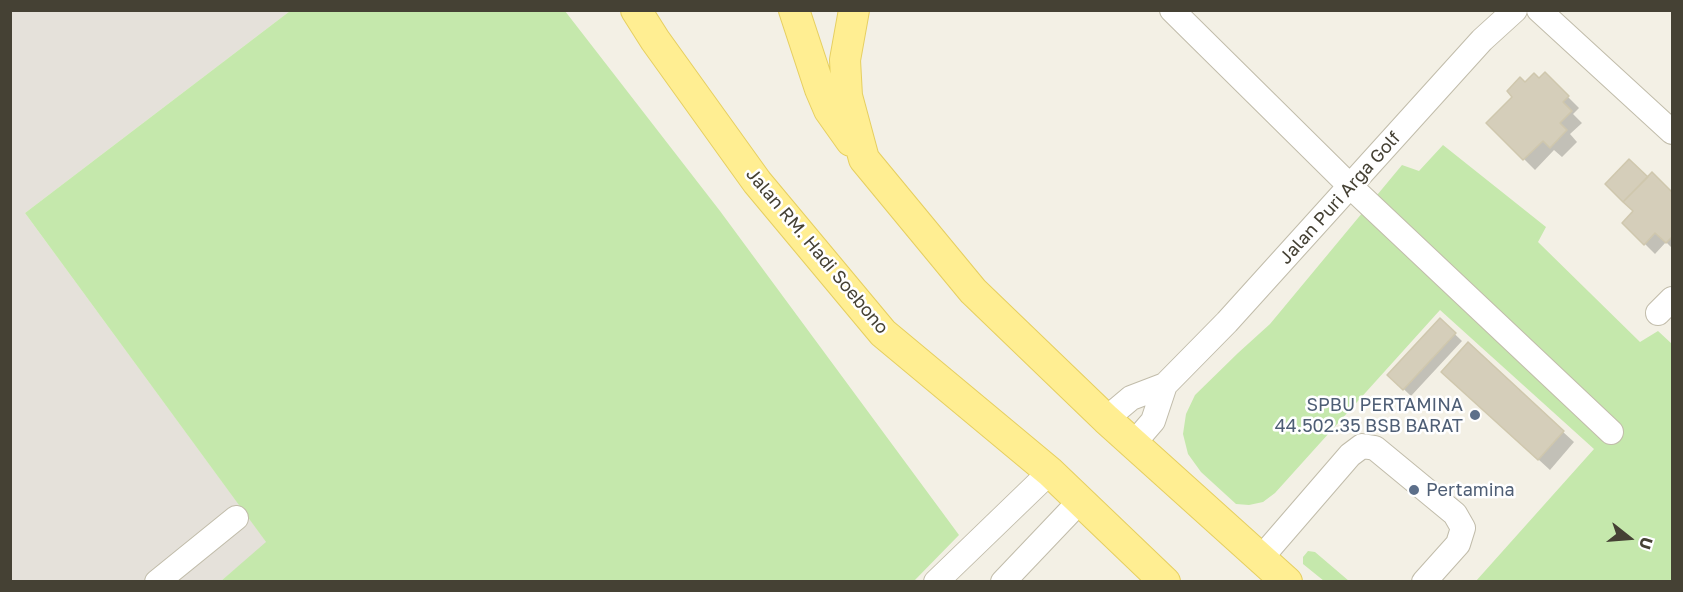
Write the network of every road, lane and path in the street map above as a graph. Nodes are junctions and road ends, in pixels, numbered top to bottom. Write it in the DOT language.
graph roads {
  1 [pos="636,10"];
  2 [pos="658,10"];
  3 [pos="794,10"];
  4 [pos="854,10"];
  5 [pos="1172,10"];
  6 [pos="1515,10"];
  7 [pos="1539,10"];
  8 [pos="655,40"];
  9 [pos="1672,132"];
  10 [pos="864,159"];
  11 [pos="1350,186"];
  12 [pos="1165,385"];
  13 [pos="1106,419"];
  14 [pos="1611,432"];
  15 [pos="1134,443"];
  16 [pos="1050,472"];
  17 [pos="1080,501"];
  18 [pos="236,518"];
  19 [pos="1262,558"];
  20 [pos="157,582"];
  21 [pos="936,582"];
  22 [pos="1003,582"];
  23 [pos="1165,582"];
  24 [pos="1287,582"];
  25 [pos="1424,582"];
  1 -- 8 [label="main road, Jalan RM. Hadi Soebono"];
  2 -- 8 [label="main road"];
  3 -- 10 [label="main road"];
  4 -- 10 [label="main road"];
  5 -- 11 [label="street"];
  6 -- 11 [label="street, Jalan Puri Arga Golf"];
  7 -- 9 [label="street"];
  8 -- 16 [label="main road, Jalan RM. Hadi Soebono"];
  10 -- 13 [label="main road"];
  11 -- 12 [label="street, Jalan Puri Arga Golf"];
  11 -- 14 [label="street"];
  12 -- 13 [label="street, Jalan Puri Arga Golf"];
  12 -- 15 [label="street, Jalan Puri Arga Golf"];
  13 -- 15 [label="main road"];
  15 -- 19 [label="main road"];
  16 -- 17 [label="main road, Jalan RM. Hadi Soebono"];
  16 -- 21 [label="street"];
  17 -- 22 [label="street"];
  17 -- 23 [label="main road, Jalan RM. Hadi Soebono"];
  18 -- 20 [label="street"];
  19 -- 24 [label="main road"];
  19 -- 25 [label="street"];
}
